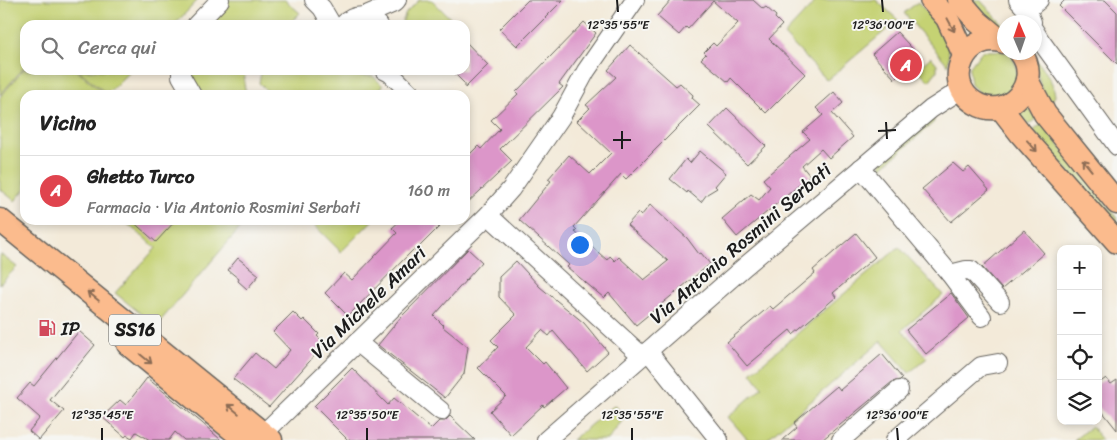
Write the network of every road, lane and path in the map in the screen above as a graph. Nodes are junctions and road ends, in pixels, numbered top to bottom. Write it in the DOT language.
graph roads {
  1 [pos="220,0"];
  2 [pos="635,0"];
  3 [pos="931,0"];
  4 [pos="959,0"];
  5 [pos="396,2"];
  6 [pos="318,4"];
  7 [pos="201,20"];
  8 [pos="329,20"];
  9 [pos="357,20"];
  10 [pos="361,20"];
  11 [pos="388,20"];
  12 [pos="997,37"];
  13 [pos="997,43"];
  14 [pos="1042,43"];
  15 [pos="964,55"];
  16 [pos="1023,60"];
  17 [pos="181,75"];
  18 [pos="392,75"];
  19 [pos="1027,80"];
  20 [pos="962,89"];
  21 [pos="189,90"];
  22 [pos="407,90"];
  23 [pos="1001,108"];
  24 [pos="1117,146"];
  25 [pos="861,168"];
  26 [pos="1117,203"];
  27 [pos="488,214"];
  28 [pos="0,220"];
  29 [pos="0,239"];
  30 [pos="1117,242"];
  31 [pos="950,274"];
  32 [pos="1000,302"];
  33 [pos="982,317"];
  34 [pos="357,342"];
  35 [pos="645,353"];
  36 [pos="998,363"];
  37 [pos="900,390"];
  38 [pos="441,411"];
  39 [pos="260,438"];
  40 [pos="546,440"];
  41 [pos="719,440"];
  42 [pos="841,440"];
  43 [pos="895,440"];
  1 -- 7 [label="street"];
  2 -- 27 [label="street, Via Michele Amari"];
  3 -- 15 [label="main road, one-way"];
  4 -- 12 [label="main road"];
  5 -- 10 [label="street"];
  5 -- 11 [label="street"];
  6 -- 8 [label="street"];
  6 -- 9 [label="street"];
  13 -- 15 [label="main road"];
  14 -- 24 [label="street"];
  15 -- 20 [label="main road"];
  16 -- 19 [label="main road"];
  17 -- 21 [label="street"];
  18 -- 22 [label="street"];
  19 -- 23 [label="main road"];
  26 -- 19 [label="main road, one-way"];
  20 -- 23 [label="main road"];
  20 -- 25 [label="street, Via Antonio Rosmini Serbati"];
  23 -- 30 [label="main road, one-way"];
  25 -- 31 [label="street, Via Antonio Rosmini Serbati"];
  25 -- 35 [label="street, Via Antonio Rosmini Serbati"];
  27 -- 34 [label="street, Via Michele Amari"];
  27 -- 35 [label="street"];
  39 -- 28 [label="main road, SS16, one-way"];
  29 -- 39 [label="main road, SS16, one-way"];
  31 -- 32 [label="street"];
  31 -- 33 [label="street, Via Antonio Rosmini Serbati"];
  34 -- 38 [label="street"];
  34 -- 39 [label="street, Via Michele Amari"];
  35 -- 40 [label="street, Via Antonio Rosmini Serbati"];
  35 -- 41 [label="street, Via Antonio Rosmini Serbati"];
  36 -- 43 [label="street"];
  37 -- 42 [label="street"];
}
